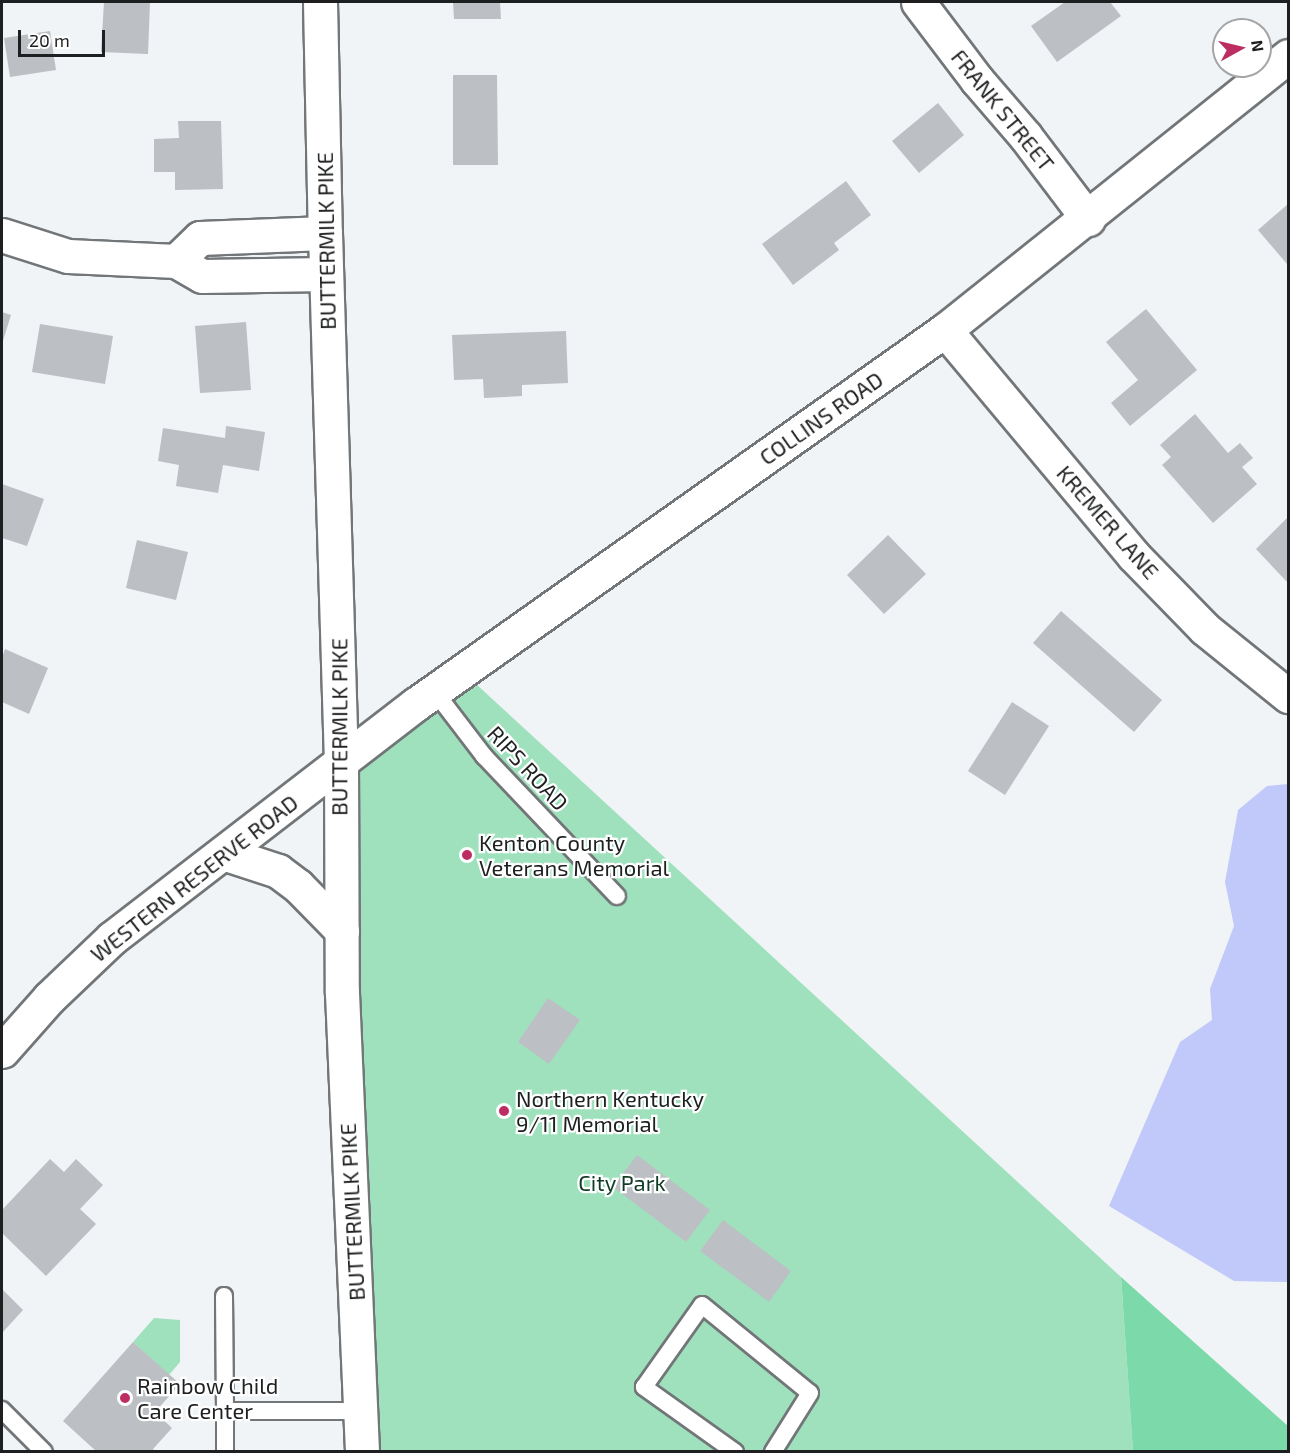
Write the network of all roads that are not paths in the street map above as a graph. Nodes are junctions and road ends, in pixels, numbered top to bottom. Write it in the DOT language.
graph roads {
  1 [pos="321,2"];
  2 [pos="918,2"];
  3 [pos="1288,56"];
  4 [pos="1088,219"];
  5 [pos="325,233"];
  6 [pos="2,235"];
  7 [pos="176,261"];
  8 [pos="326,274"];
  9 [pos="945,330"];
  10 [pos="435,692"];
  11 [pos="1288,696"];
  12 [pos="341,762"];
  13 [pos="223,853"];
  14 [pos="617,896"];
  15 [pos="342,931"];
  16 [pos="2,1051"];
  17 [pos="224,1296"];
  18 [pos="2,1410"];
  19 [pos="225,1411"];
  20 [pos="360,1411"];
  21 [pos="44,1452"];
  22 [pos="225,1452"];
  23 [pos="362,1452"];
  24 [pos="735,1452"];
  25 [pos="773,1452"];
  1 -- 5 [label="street, BUTTERMILK PIKE"];
  2 -- 4 [label="street, FRANK STREET"];
  3 -- 4 [label="street, COLLINS ROAD"];
  4 -- 9 [label="street, COLLINS ROAD"];
  5 -- 7 [label="street"];
  5 -- 8 [label="street, BUTTERMILK PIKE"];
  6 -- 7 [label="street"];
  7 -- 8 [label="street"];
  8 -- 12 [label="street, BUTTERMILK PIKE"];
  9 -- 10 [label="street, COLLINS ROAD"];
  9 -- 11 [label="street, KREMER LANE"];
  10 -- 12 [label="street, COLLINS ROAD"];
  10 -- 14 [label="lane, RIPS ROAD"];
  12 -- 13 [label="street, WESTERN RESERVE ROAD"];
  12 -- 15 [label="street, BUTTERMILK PIKE"];
  13 -- 15 [label="street"];
  13 -- 16 [label="street, WESTERN RESERVE ROAD"];
  15 -- 20 [label="street, BUTTERMILK PIKE"];
  17 -- 19 [label="lane"];
  18 -- 21 [label="lane"];
  19 -- 20 [label="lane"];
  19 -- 22 [label="lane"];
  20 -- 23 [label="street, BUTTERMILK PIKE"];
  24 -- 25 [label="lane"];
}
